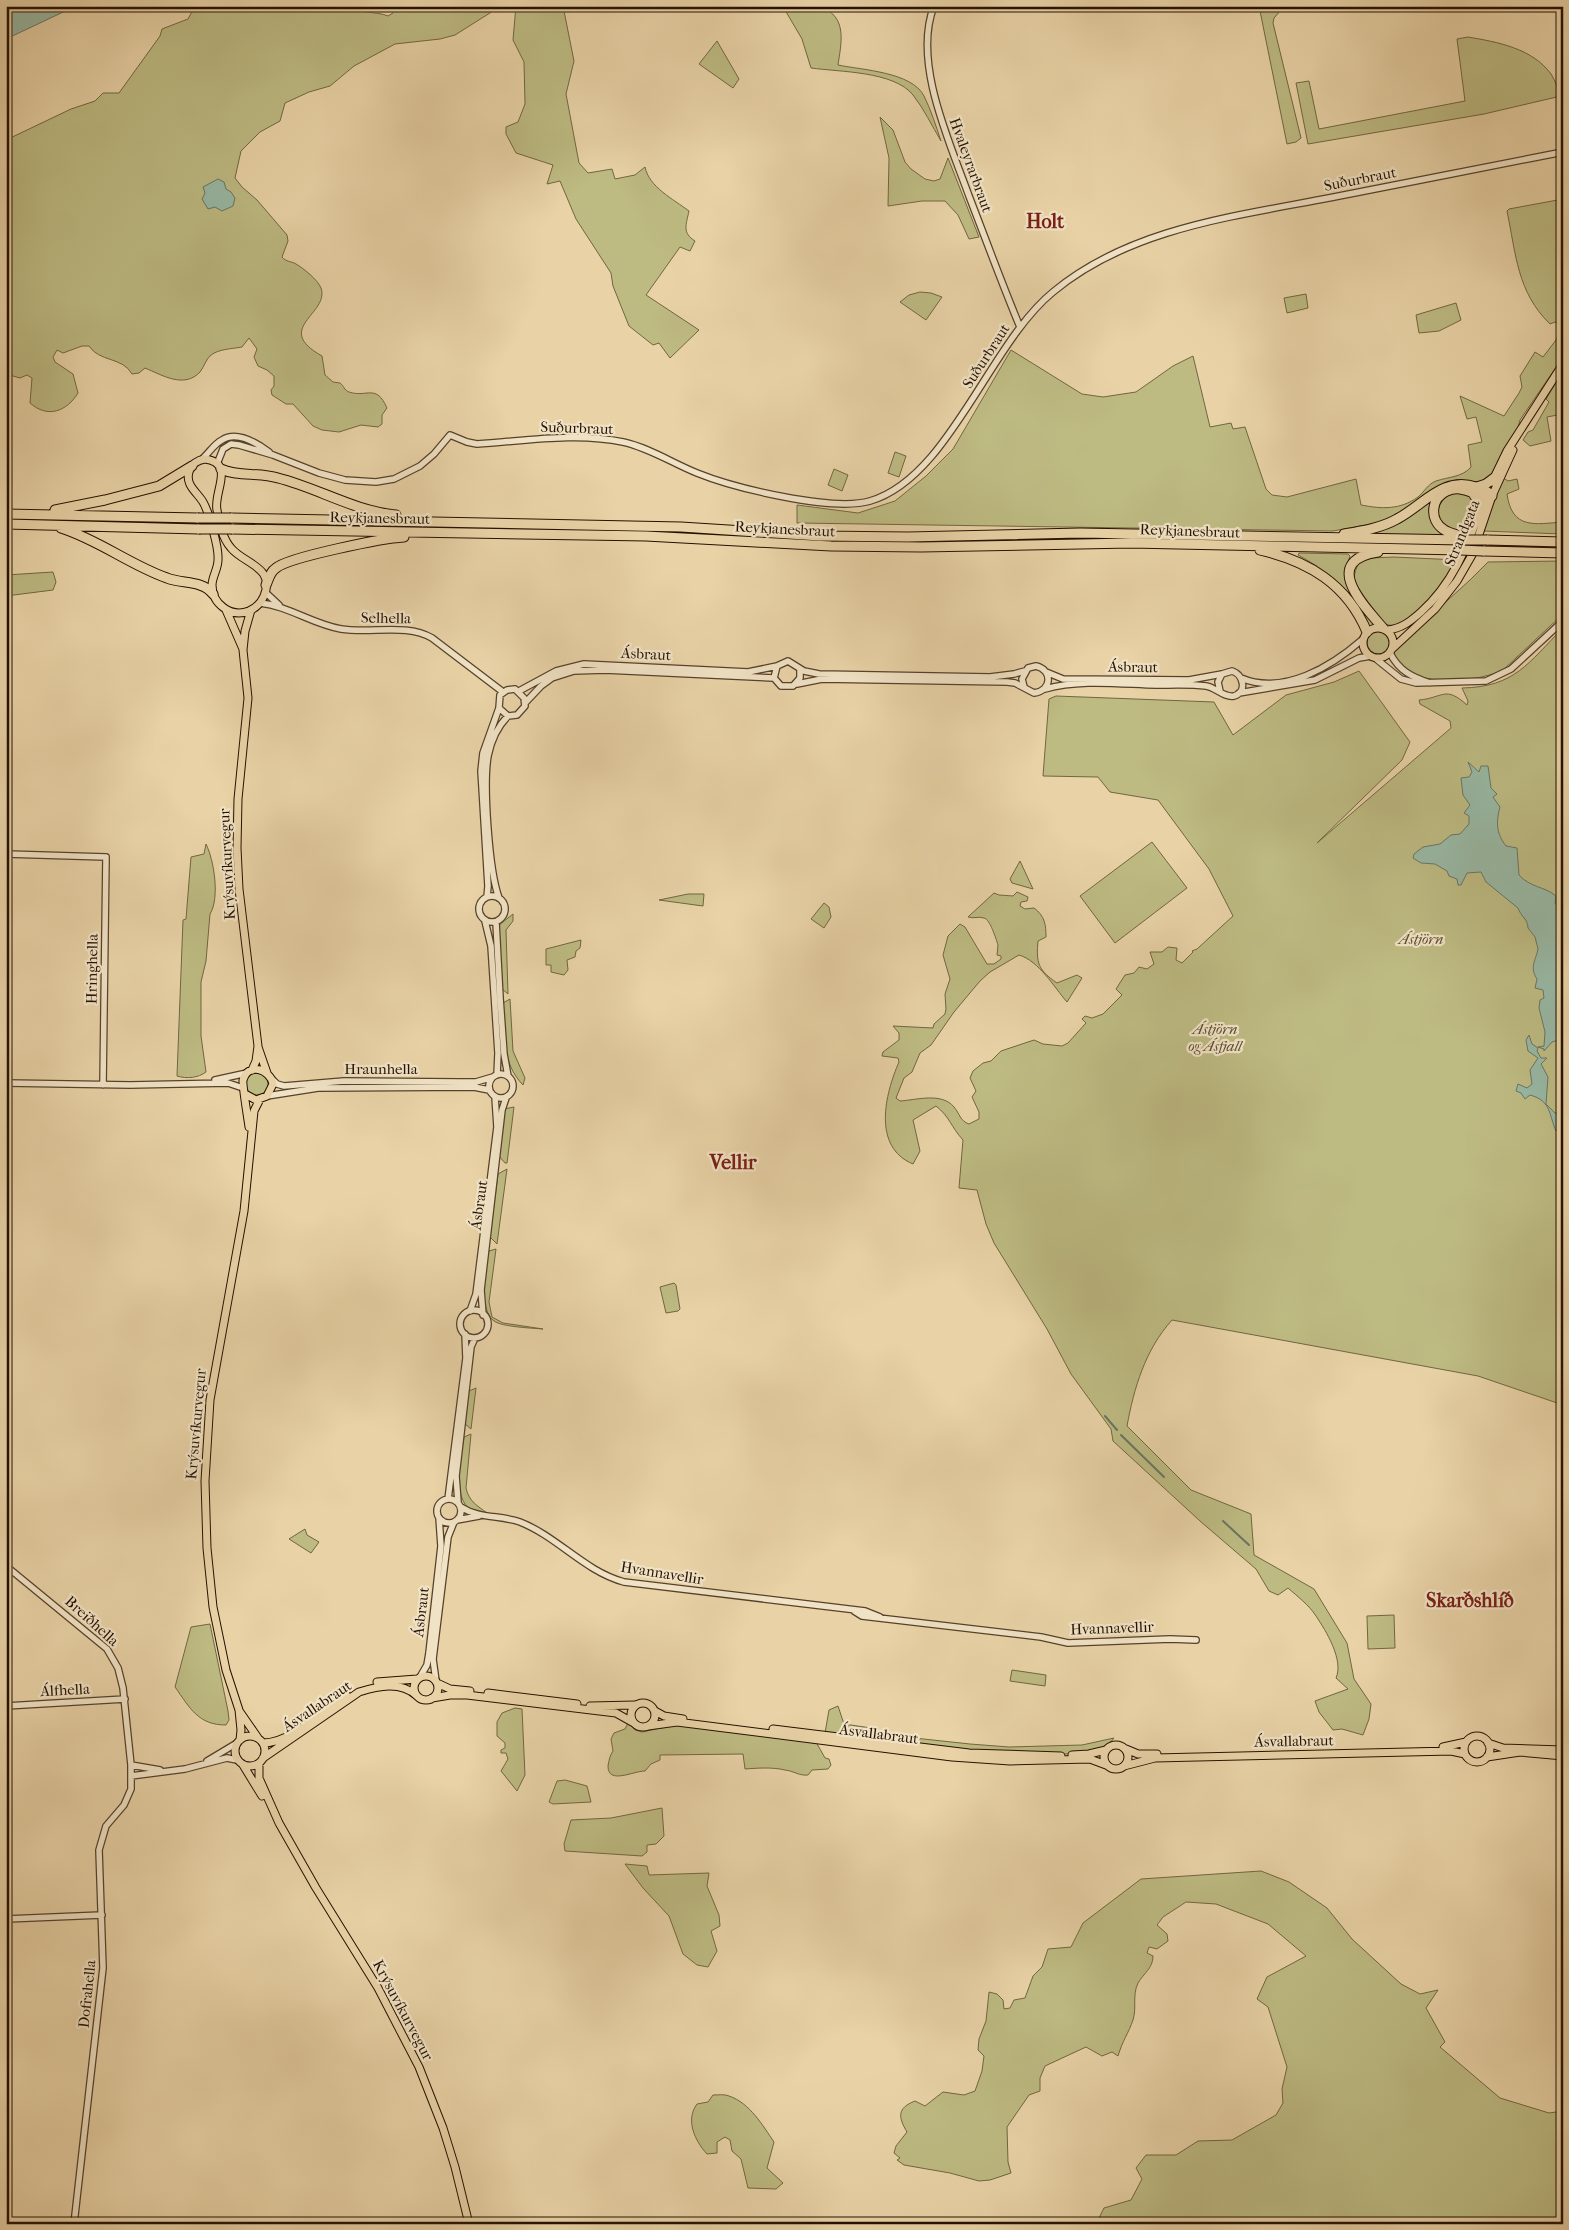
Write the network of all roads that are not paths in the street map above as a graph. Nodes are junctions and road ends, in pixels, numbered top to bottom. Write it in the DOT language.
graph roads {
  1 [pos="934,6"];
  2 [pos="1563,152"];
  3 [pos="1020,327"];
  4 [pos="1563,364"];
  5 [pos="1518,437"];
  6 [pos="273,455"];
  7 [pos="202,459"];
  8 [pos="192,466"];
  9 [pos="219,467"];
  10 [pos="1494,478"];
  11 [pos="1474,490"];
  12 [pos="1488,495"];
  13 [pos="9,514"];
  14 [pos="1480,514"];
  15 [pos="521,522"];
  16 [pos="6,524"];
  17 [pos="41,525"];
  18 [pos="548,534"];
  19 [pos="1327,538"];
  20 [pos="1464,539"];
  21 [pos="1563,542"];
  22 [pos="1240,546"];
  23 [pos="1402,549"];
  24 [pos="1563,553"];
  25 [pos="266,588"];
  26 [pos="213,594"];
  27 [pos="260,603"];
  28 [pos="283,608"];
  29 [pos="226,610"];
  30 [pos="251,610"];
  31 [pos="1563,621"];
  32 [pos="1385,629"];
  33 [pos="1365,636"];
  34 [pos="244,650"];
  35 [pos="1391,651"];
  36 [pos="1373,657"];
  37 [pos="777,666"];
  38 [pos="800,669"];
  39 [pos="1025,671"];
  40 [pos="1046,672"];
  41 [pos="1222,674"];
  42 [pos="774,678"];
  43 [pos="1241,678"];
  44 [pos="797,684"];
  45 [pos="1434,684"];
  46 [pos="1024,687"];
  47 [pos="1045,689"];
  48 [pos="519,691"];
  49 [pos="1220,691"];
  50 [pos="503,692"];
  51 [pos="1239,693"];
  52 [pos="525,703"];
  53 [pos="499,708"];
  54 [pos="508,716"];
  55 [pos="6,854"];
  56 [pos="487,897"];
  57 [pos="499,898"];
  58 [pos="485,921"];
  59 [pos="496,922"];
  60 [pos="258,1046"];
  61 [pos="250,1072"];
  62 [pos="269,1076"];
  63 [pos="495,1076"];
  64 [pos="508,1076"];
  65 [pos="6,1083"];
  66 [pos="199,1083"];
  67 [pos="102,1085"];
  68 [pos="489,1090"];
  69 [pos="244,1091"];
  70 [pos="495,1097"];
  71 [pos="264,1098"];
  72 [pos="506,1098"];
  73 [pos="251,1140"];
  74 [pos="470,1311"];
  75 [pos="483,1315"];
  76 [pos="464,1334"];
  77 [pos="475,1338"];
  78 [pos="448,1499"];
  79 [pos="459,1505"];
  80 [pos="481,1516"];
  81 [pos="439,1518"];
  82 [pos="456,1521"];
  83 [pos="6,1566"];
  84 [pos="1196,1640"];
  85 [pos="418,1678"];
  86 [pos="437,1682"];
  87 [pos="416,1696"];
  88 [pos="432,1698"];
  89 [pos="124,1699"];
  90 [pos="6,1706"];
  91 [pos="635,1706"];
  92 [pos="238,1710"];
  93 [pos="655,1711"];
  94 [pos="632,1722"];
  95 [pos="648,1726"];
  96 [pos="260,1740"];
  97 [pos="238,1741"];
  98 [pos="1466,1742"];
  99 [pos="1488,1743"];
  100 [pos="1106,1750"];
  101 [pos="1126,1750"];
  102 [pos="1563,1750"];
  103 [pos="1465,1754"];
  104 [pos="1563,1756"];
  105 [pos="1487,1757"];
  106 [pos="261,1761"];
  107 [pos="206,1762"];
  108 [pos="240,1762"];
  109 [pos="131,1765"];
  110 [pos="1106,1765"];
  111 [pos="1124,1766"];
  112 [pos="165,1771"];
  113 [pos="131,1776"];
  114 [pos="280,1823"];
  115 [pos="102,1915"];
  116 [pos="6,1919"];
  117 [pos="74,2224"];
  118 [pos="469,2224"];
  1 -- 3 [label="street, Hvaleyrarbraut"];
  2 -- 3 [label="street, Suðurbraut"];
  3 -- 6 [label="street, Suðurbraut"];
  4 -- 5 [label="main road, Strandgata"];
  5 -- 10 [label="main road, Strandgata"];
  5 -- 12 [label="main road, Strandgata"];
  6 -- 7 [label="street"];
  6 -- 9 [label="street"];
  7 -- 8 [label="main road"];
  7 -- 9 [label="main road"];
  8 -- 13 [label="highway"];
  8 -- 26 [label="main road"];
  9 -- 15 [label="highway"];
  9 -- 25 [label="main road"];
  10 -- 11 [label="highway"];
  10 -- 12 [label="main road, Strandgata"];
  11 -- 12 [label="highway"];
  11 -- 14 [label="highway"];
  11 -- 19 [label="highway"];
  11 -- 20 [label="highway"];
  12 -- 14 [label="main road, Strandgata"];
  12 -- 35 [label="main road, Strandgata"];
  13 -- 15 [label="highway, Reykjanesbraut, bridge"];
  14 -- 32 [label="main road, Strandgata"];
  15 -- 19 [label="highway, Reykjanesbraut"];
  16 -- 17 [label="highway, Reykjanesbraut"];
  17 -- 18 [label="highway, Reykjanesbraut, bridge"];
  17 -- 26 [label="highway"];
  18 -- 22 [label="highway, Reykjanesbraut"];
  18 -- 25 [label="highway"];
  19 -- 20 [label="highway, Reykjanesbraut"];
  20 -- 21 [label="highway, Reykjanesbraut, bridge"];
  22 -- 23 [label="highway, Reykjanesbraut"];
  22 -- 33 [label="highway"];
  23 -- 24 [label="highway, Reykjanesbraut, bridge"];
  23 -- 32 [label="highway"];
  25 -- 27 [label="main road"];
  25 -- 28 [label="street, Selhella"];
  26 -- 29 [label="main road, Krýsuvíkurvegur"];
  27 -- 28 [label="street, Selhella"];
  27 -- 30 [label="main road"];
  28 -- 50 [label="street, Selhella"];
  29 -- 30 [label="main road"];
  29 -- 34 [label="main road, Krýsuvíkurvegur"];
  30 -- 34 [label="main road, Krýsuvíkurvegur"];
  31 -- 45 [label="street"];
  32 -- 33 [label="main road"];
  32 -- 35 [label="main road"];
  33 -- 36 [label="main road"];
  33 -- 43 [label="street"];
  34 -- 60 [label="main road, Krýsuvíkurvegur"];
  35 -- 36 [label="main road"];
  35 -- 45 [label="street"];
  36 -- 45 [label="street"];
  36 -- 51 [label="street"];
  37 -- 38 [label="street"];
  37 -- 42 [label="street"];
  37 -- 48 [label="street, Ásbraut"];
  38 -- 39 [label="street"];
  38 -- 44 [label="street"];
  39 -- 40 [label="street"];
  39 -- 46 [label="street"];
  40 -- 41 [label="street, Ásbraut"];
  40 -- 47 [label="street"];
  41 -- 43 [label="street"];
  41 -- 49 [label="street"];
  42 -- 44 [label="street"];
  42 -- 52 [label="street, Ásbraut"];
  43 -- 51 [label="street"];
  44 -- 46 [label="street"];
  46 -- 47 [label="street"];
  47 -- 49 [label="street, Ásbraut"];
  48 -- 50 [label="street"];
  48 -- 52 [label="street"];
  49 -- 51 [label="street"];
  50 -- 53 [label="street"];
  52 -- 54 [label="street"];
  53 -- 54 [label="street"];
  53 -- 56 [label="street"];
  54 -- 57 [label="street"];
  55 -- 67 [label="street, Hringhella"];
  56 -- 57 [label="street"];
  56 -- 58 [label="street"];
  57 -- 59 [label="street"];
  58 -- 59 [label="street"];
  58 -- 63 [label="street"];
  59 -- 64 [label="street"];
  60 -- 61 [label="main road, Krýsuvíkurvegur"];
  60 -- 62 [label="main road, Krýsuvíkurvegur"];
  61 -- 62 [label="main road"];
  61 -- 66 [label="street"];
  61 -- 69 [label="main road"];
  62 -- 63 [label="street, Hraunhella"];
  62 -- 71 [label="main road"];
  63 -- 64 [label="street"];
  63 -- 68 [label="street"];
  64 -- 72 [label="street"];
  65 -- 67 [label="street"];
  66 -- 67 [label="street"];
  66 -- 69 [label="street"];
  68 -- 70 [label="street"];
  68 -- 71 [label="street, Hraunhella"];
  69 -- 71 [label="main road"];
  69 -- 73 [label="main road, Krýsuvíkurvegur"];
  70 -- 72 [label="street"];
  70 -- 74 [label="street, Ásbraut"];
  71 -- 73 [label="main road, Krýsuvíkurvegur"];
  72 -- 75 [label="street, Ásbraut"];
  73 -- 92 [label="main road, Krýsuvíkurvegur"];
  74 -- 75 [label="street"];
  74 -- 76 [label="street"];
  75 -- 77 [label="street"];
  76 -- 77 [label="street"];
  76 -- 78 [label="street"];
  77 -- 79 [label="street"];
  78 -- 79 [label="street"];
  78 -- 81 [label="street"];
  79 -- 80 [label="street, Hvannavellir"];
  79 -- 82 [label="street"];
  80 -- 82 [label="street, Hvannavellir"];
  80 -- 84 [label="street, Hvannavellir"];
  81 -- 82 [label="street"];
  81 -- 85 [label="street, Ásbraut"];
  82 -- 86 [label="street, Ásbraut"];
  83 -- 89 [label="street, Breiðhella"];
  85 -- 86 [label="main road"];
  85 -- 87 [label="main road"];
  85 -- 96 [label="main road, Ásvallabraut"];
  86 -- 88 [label="main road"];
  86 -- 91 [label="main road"];
  87 -- 88 [label="main road"];
  87 -- 106 [label="main road, Ásvallabraut"];
  88 -- 94 [label="main road"];
  89 -- 90 [label="street, Álfhella"];
  89 -- 109 [label="street, Breiðhella"];
  91 -- 93 [label="main road"];
  91 -- 94 [label="main road"];
  92 -- 96 [label="main road, Krýsuvíkurvegur"];
  92 -- 97 [label="main road, Krýsuvíkurvegur"];
  93 -- 95 [label="main road"];
  93 -- 100 [label="main road, Ásvallabraut"];
  94 -- 95 [label="main road"];
  95 -- 110 [label="main road, Ásvallabraut"];
  96 -- 97 [label="main road"];
  96 -- 106 [label="main road"];
  97 -- 107 [label="street"];
  97 -- 108 [label="main road"];
  98 -- 99 [label="main road"];
  98 -- 101 [label="main road, Ásvallabraut"];
  98 -- 103 [label="main road"];
  99 -- 102 [label="main road"];
  99 -- 105 [label="main road"];
  100 -- 101 [label="main road"];
  100 -- 110 [label="main road"];
  101 -- 111 [label="main road"];
  103 -- 105 [label="main road"];
  103 -- 111 [label="main road, Ásvallabraut"];
  104 -- 105 [label="main road"];
  106 -- 108 [label="main road"];
  106 -- 114 [label="main road, Krýsuvíkurvegur"];
  107 -- 108 [label="street"];
  107 -- 112 [label="street"];
  108 -- 114 [label="main road, Krýsuvíkurvegur"];
  109 -- 112 [label="street"];
  109 -- 113 [label="street, Breiðhella"];
  110 -- 111 [label="main road"];
  112 -- 113 [label="street"];
  113 -- 115 [label="street, Dofrahella"];
  114 -- 118 [label="main road, Krýsuvíkurvegur"];
  115 -- 116 [label="street"];
  115 -- 117 [label="street, Dofrahella"];
}
